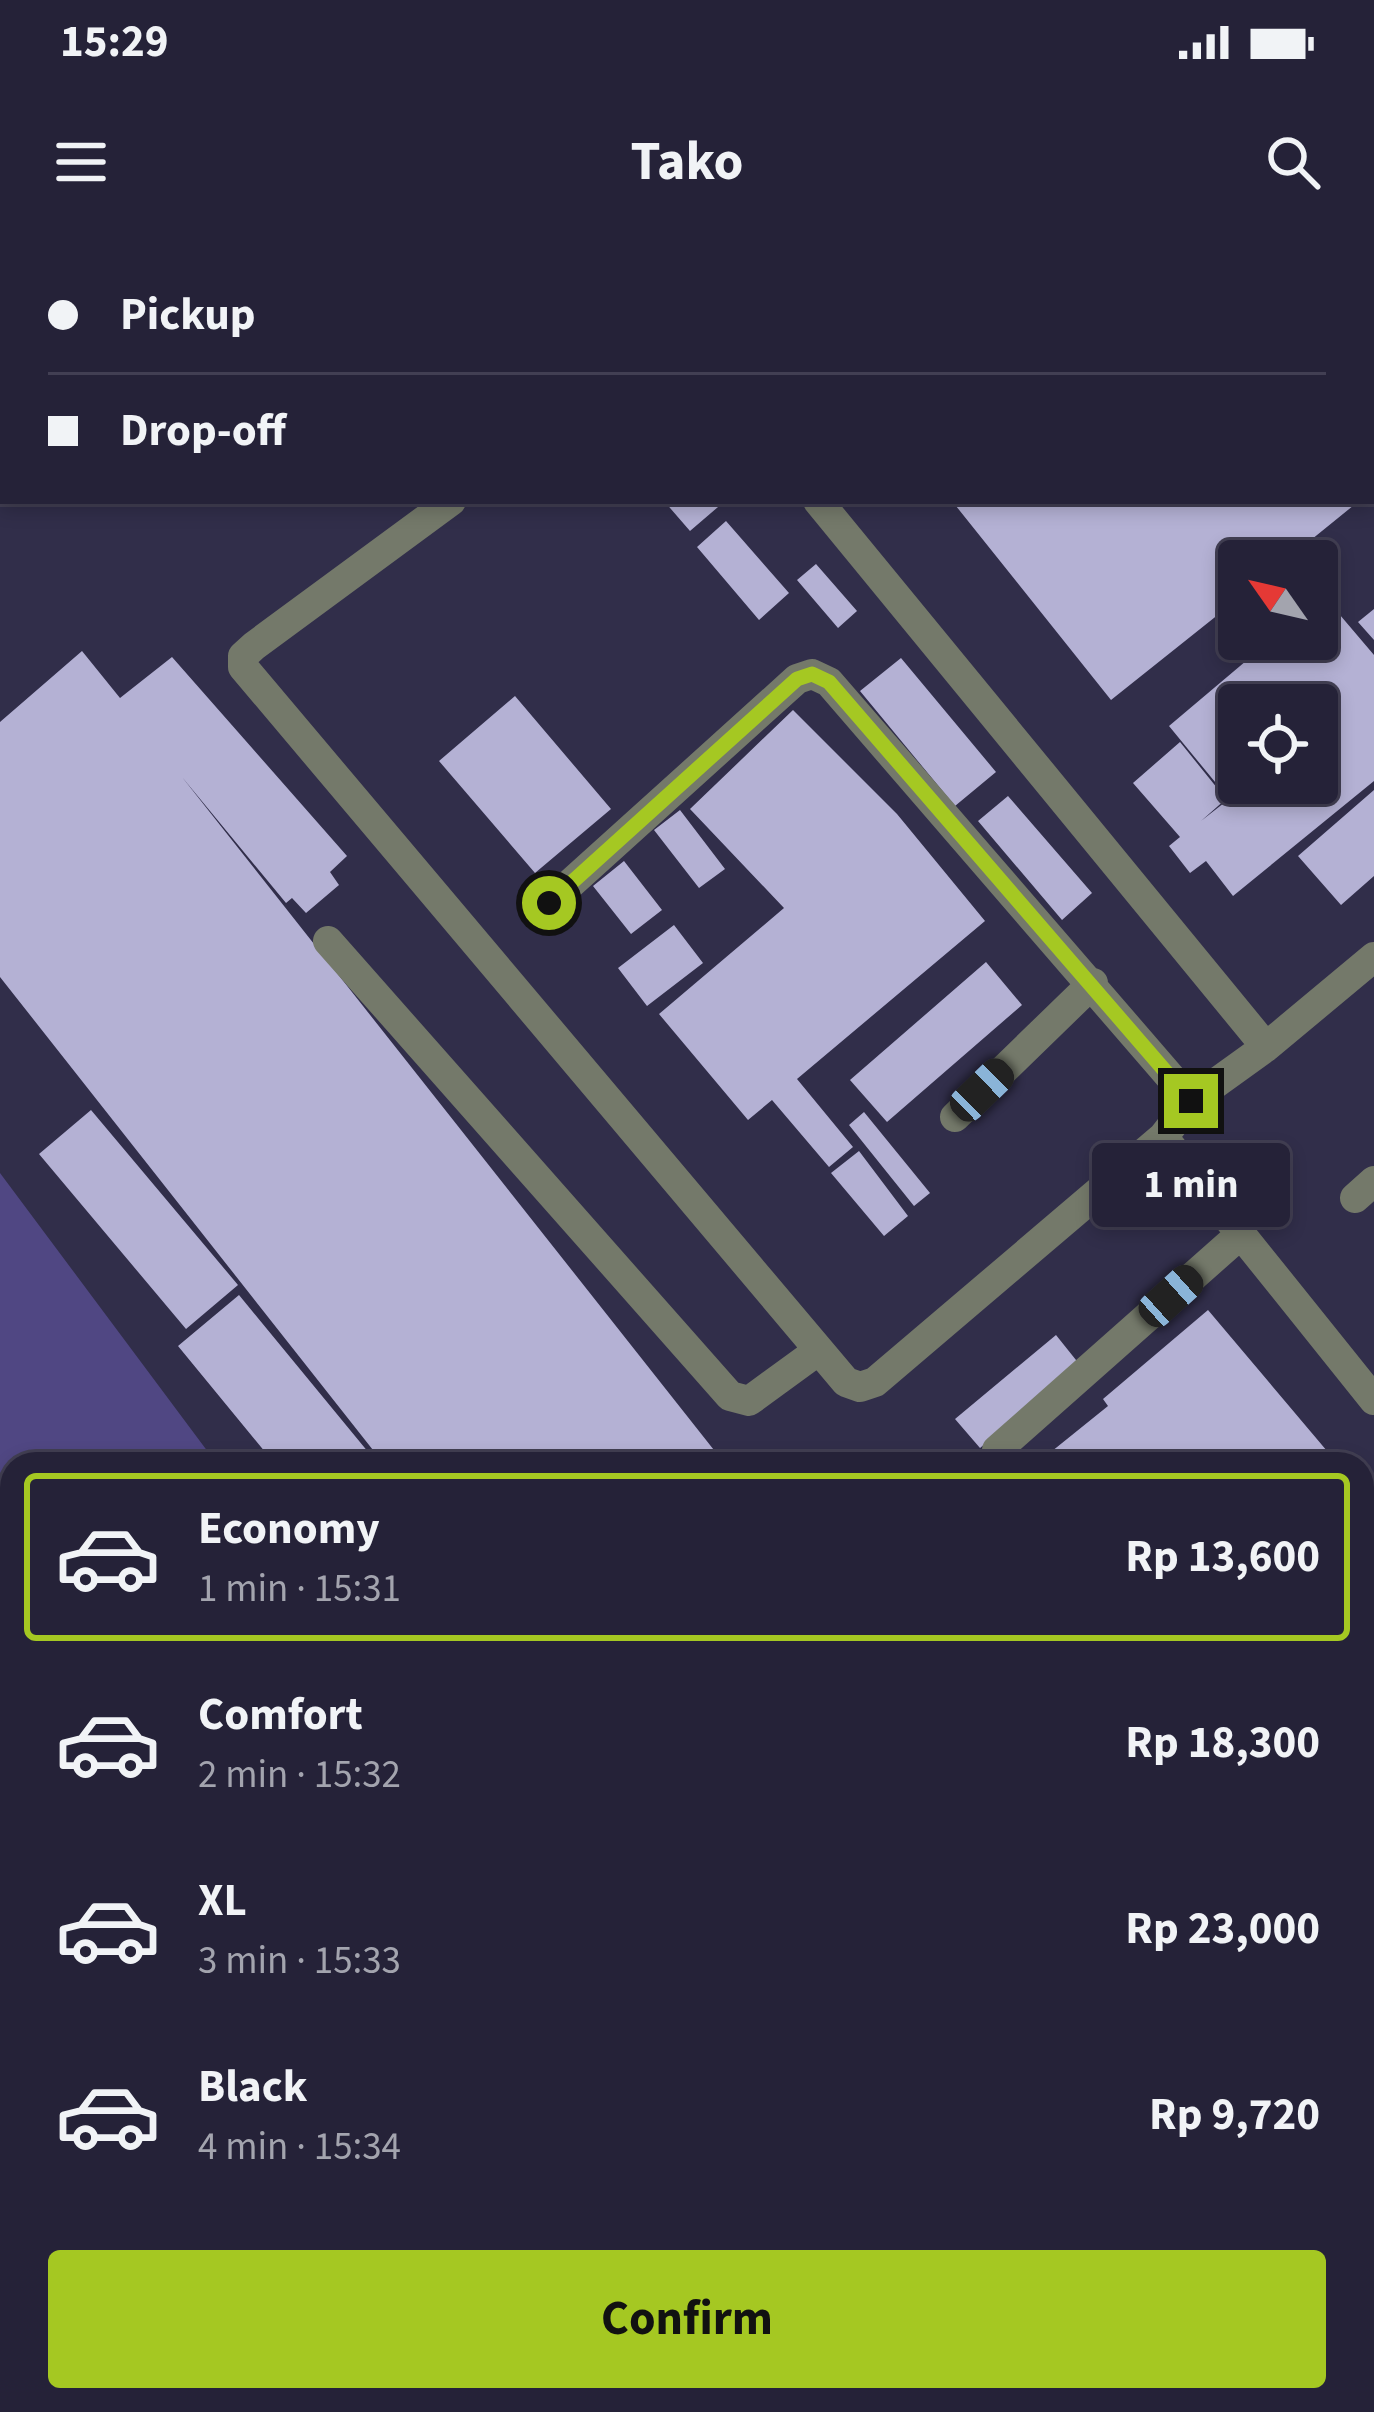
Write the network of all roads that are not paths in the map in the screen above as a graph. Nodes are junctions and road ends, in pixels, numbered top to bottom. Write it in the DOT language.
graph roads {
  1 [pos="447,504"];
  2 [pos="820,504"];
  3 [pos="549,903"];
  4 [pos="328,941"];
  5 [pos="1374,957"];
  6 [pos="1093,983"];
  7 [pos="1266,1047"];
  8 [pos="1191,1101"];
  9 [pos="955,1117"];
  10 [pos="1163,1137"];
  11 [pos="1241,1234"];
  12 [pos="819,1350"];
  13 [pos="1374,1400"];
  14 [pos="998,1452"];
  1 -- 12 [label="street"];
  2 -- 7 [label="street"];
  3 -- 6 [label="street"];
  4 -- 12 [label="street"];
  5 -- 7 [label="street"];
  6 -- 8 [label="street"];
  6 -- 9 [label="street"];
  7 -- 8 [label="street"];
  8 -- 10 [label="street"];
  10 -- 11 [label="street"];
  10 -- 12 [label="street"];
  11 -- 13 [label="street"];
  11 -- 14 [label="street"];
}
